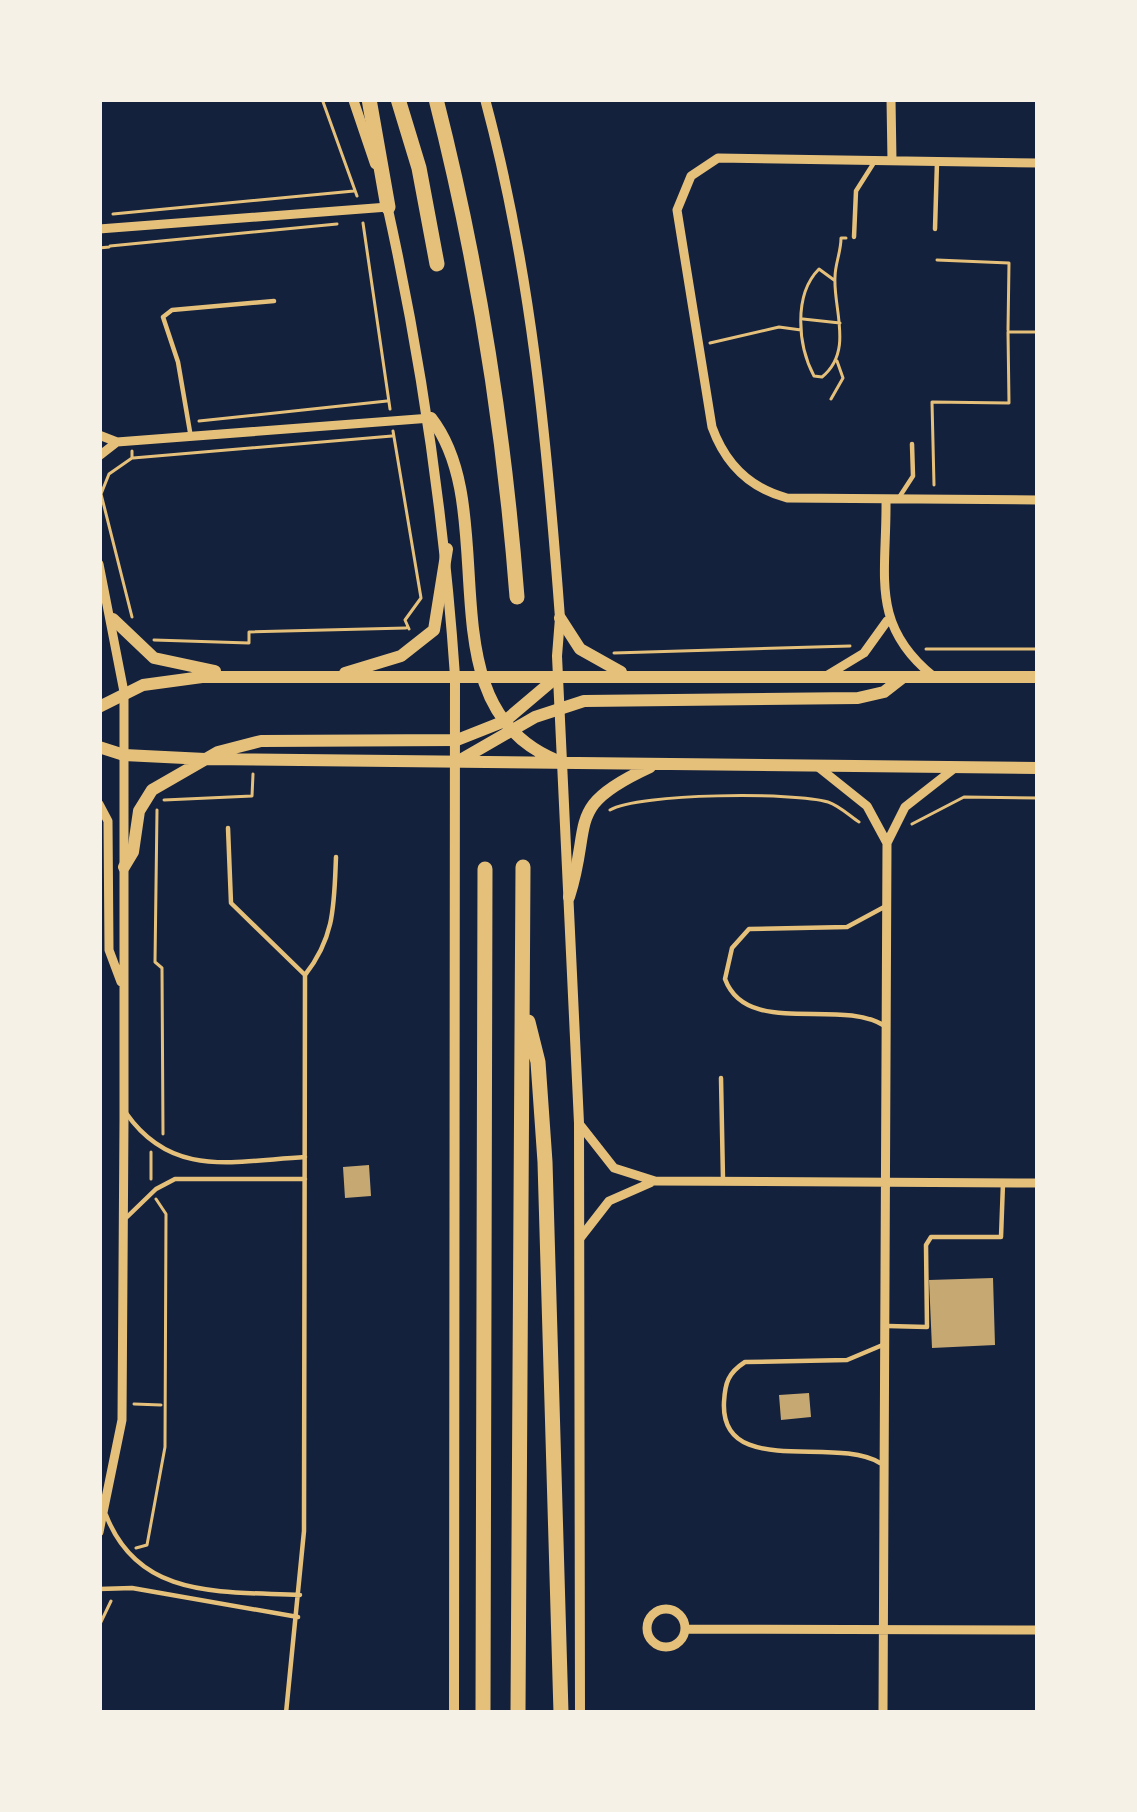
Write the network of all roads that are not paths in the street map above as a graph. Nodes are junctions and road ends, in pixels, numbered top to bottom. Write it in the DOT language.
graph roads {
  1 [pos="353,99"];
  2 [pos="369,99"];
  3 [pos="398,99"];
  4 [pos="436,99"];
  5 [pos="485,99"];
  6 [pos="891,99"];
  7 [pos="875,161"];
  8 [pos="892,161"];
  9 [pos="937,162"];
  10 [pos="1038,163"];
  11 [pos="388,207"];
  12 [pos="99,229"];
  13 [pos="935,230"];
  14 [pos="854,237"];
  15 [pos="437,264"];
  16 [pos="274,301"];
  17 [pos="431,418"];
  18 [pos="99,435"];
  19 [pos="190,436"];
  20 [pos="117,442"];
  21 [pos="912,444"];
  22 [pos="99,456"];
  23 [pos="892,500"];
  24 [pos="1038,500"];
  25 [pos="447,549"];
  26 [pos="99,564"];
  27 [pos="517,597"];
  28 [pos="560,618"];
  29 [pos="113,619"];
  30 [pos="887,621"];
  31 [pos="343,675"];
  32 [pos="227,676"];
  33 [pos="455,676"];
  34 [pos="484,676"];
  35 [pos="558,676"];
  36 [pos="634,676"];
  37 [pos="1038,677"];
  38 [pos="824,678"];
  39 [pos="902,678"];
  40 [pos="935,678"];
  41 [pos="124,692"];
  42 [pos="99,707"];
  43 [pos="560,708"];
  44 [pos="508,726"];
  45 [pos="457,740"];
  46 [pos="99,747"];
  47 [pos="124,755"];
  48 [pos="205,760"];
  49 [pos="457,762"];
  50 [pos="563,763"];
  51 [pos="657,764"];
  52 [pos="817,766"];
  53 [pos="956,767"];
  54 [pos="1038,768"];
  55 [pos="99,804"];
  56 [pos="228,828"];
  57 [pos="887,844"];
  58 [pos="336,857"];
  59 [pos="124,867"];
  60 [pos="523,867"];
  61 [pos="484,869"];
  62 [pos="568,897"];
  63 [pos="886,907"];
  64 [pos="304,975"];
  65 [pos="124,987"];
  66 [pos="523,1004"];
  67 [pos="886,1027"];
  68 [pos="721,1078"];
  69 [pos="124,1111"];
  70 [pos="579,1123"];
  71 [pos="305,1157"];
  72 [pos="305,1179"];
  73 [pos="655,1181"];
  74 [pos="724,1181"];
  75 [pos="885,1182"];
  76 [pos="1003,1183"];
  77 [pos="1038,1183"];
  78 [pos="123,1222"];
  79 [pos="580,1239"];
  80 [pos="885,1326"];
  81 [pos="885,1344"];
  82 [pos="884,1466"];
  83 [pos="105,1512"];
  84 [pos="99,1532"];
  85 [pos="99,1589"];
  86 [pos="300,1595"];
  87 [pos="298,1617"];
  88 [pos="685,1629"];
  89 [pos="884,1630"];
  90 [pos="1038,1630"];
  91 [pos="286,1713"];
  92 [pos="454,1713"];
  93 [pos="483,1713"];
  94 [pos="518,1713"];
  95 [pos="561,1713"];
  96 [pos="580,1713"];
  97 [pos="883,1713"];
  1 -- 11 [label="street"];
  2 -- 11 [label="highway"];
  3 -- 15 [label="highway"];
  4 -- 27 [label="highway"];
  5 -- 28 [label="street"];
  6 -- 8 [label="street"];
  7 -- 8 [label="street"];
  7 -- 14 [label="lane"];
  7 -- 23 [label="street"];
  8 -- 9 [label="street"];
  9 -- 10 [label="street"];
  9 -- 13 [label="lane"];
  11 -- 12 [label="street"];
  11 -- 17 [label="street"];
  16 -- 19 [label="lane"];
  17 -- 19 [label="street"];
  17 -- 25 [label="street"];
  17 -- 34 [label="main road"];
  18 -- 20 [label="street"];
  19 -- 20 [label="street"];
  20 -- 22 [label="street"];
  21 -- 23 [label="lane"];
  23 -- 24 [label="street"];
  23 -- 30 [label="street"];
  25 -- 31 [label="main road"];
  25 -- 33 [label="street"];
  26 -- 29 [label="street"];
  28 -- 35 [label="street"];
  28 -- 36 [label="main road"];
  29 -- 32 [label="main road"];
  29 -- 41 [label="street"];
  30 -- 38 [label="street"];
  30 -- 40 [label="street"];
  31 -- 32 [label="main road"];
  31 -- 33 [label="main road"];
  32 -- 41 [label="main road"];
  33 -- 34 [label="main road"];
  33 -- 45 [label="street"];
  34 -- 35 [label="main road"];
  34 -- 44 [label="main road"];
  35 -- 36 [label="main road"];
  35 -- 43 [label="street"];
  35 -- 44 [label="main road"];
  36 -- 38 [label="main road"];
  37 -- 40 [label="main road"];
  38 -- 39 [label="main road"];
  39 -- 40 [label="main road"];
  39 -- 43 [label="main road"];
  41 -- 42 [label="main road"];
  41 -- 47 [label="street"];
  43 -- 44 [label="main road"];
  43 -- 50 [label="street"];
  44 -- 45 [label="main road"];
  44 -- 49 [label="main road"];
  44 -- 50 [label="main road"];
  45 -- 48 [label="main road"];
  45 -- 49 [label="street"];
  46 -- 47 [label="main road"];
  47 -- 48 [label="main road"];
  47 -- 59 [label="street"];
  48 -- 49 [label="main road"];
  48 -- 59 [label="main road"];
  49 -- 50 [label="main road"];
  49 -- 92 [label="street"];
  50 -- 51 [label="main road"];
  50 -- 62 [label="street"];
  51 -- 52 [label="main road"];
  51 -- 62 [label="main road"];
  52 -- 53 [label="main road"];
  52 -- 57 [label="street"];
  53 -- 54 [label="main road"];
  53 -- 57 [label="street"];
  55 -- 65 [label="street"];
  56 -- 64 [label="lane"];
  57 -- 63 [label="street"];
  58 -- 64 [label="lane"];
  59 -- 65 [label="street"];
  60 -- 66 [label="highway"];
  61 -- 93 [label="highway"];
  62 -- 70 [label="street"];
  63 -- 67 [label="street"];
  63 -- 67 [label="lane"];
  64 -- 71 [label="lane"];
  65 -- 69 [label="street"];
  66 -- 94 [label="highway"];
  66 -- 95 [label="highway"];
  67 -- 75 [label="street"];
  68 -- 74 [label="lane"];
  69 -- 71 [label="lane"];
  69 -- 78 [label="street"];
  70 -- 73 [label="street"];
  70 -- 79 [label="street"];
  71 -- 72 [label="lane"];
  72 -- 78 [label="lane"];
  72 -- 86 [label="lane"];
  73 -- 74 [label="street"];
  73 -- 79 [label="street"];
  74 -- 75 [label="street"];
  75 -- 76 [label="street"];
  75 -- 80 [label="street"];
  76 -- 77 [label="street"];
  76 -- 80 [label="lane"];
  78 -- 83 [label="street"];
  79 -- 96 [label="street"];
  80 -- 81 [label="street"];
  81 -- 82 [label="street"];
  81 -- 82 [label="lane"];
  82 -- 89 [label="street"];
  83 -- 84 [label="street"];
  83 -- 86 [label="lane"];
  85 -- 87 [label="lane"];
  86 -- 87 [label="lane"];
  87 -- 91 [label="lane"];
  88 -- 88 [label="street"];
  88 -- 89 [label="street"];
  89 -- 90 [label="street"];
  89 -- 97 [label="street"];
}
